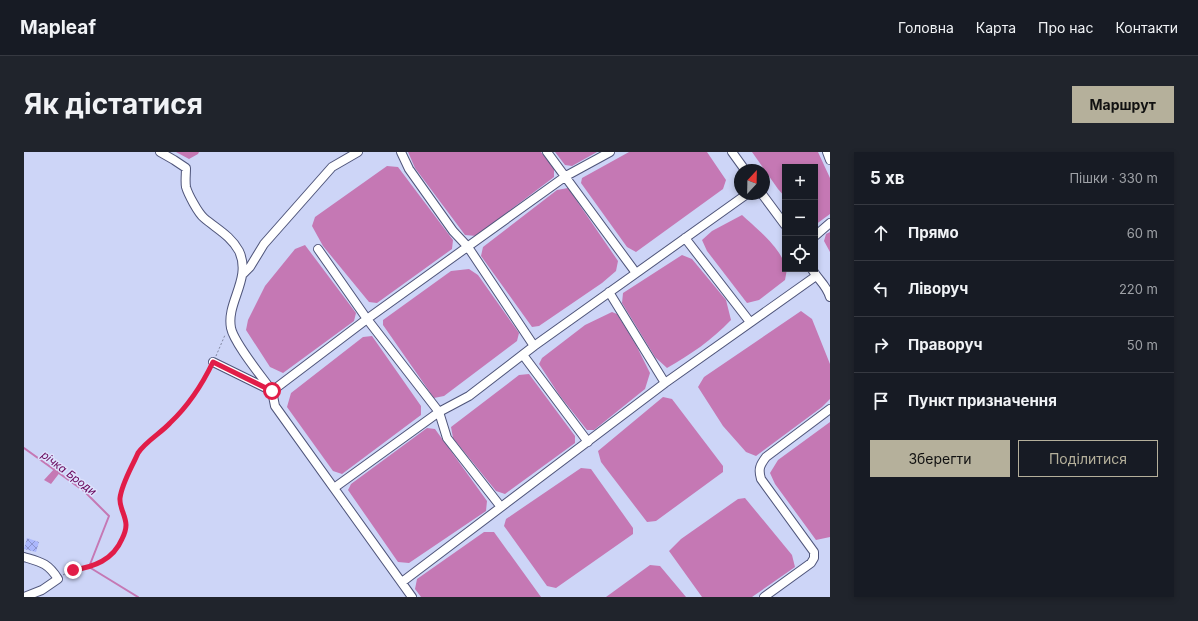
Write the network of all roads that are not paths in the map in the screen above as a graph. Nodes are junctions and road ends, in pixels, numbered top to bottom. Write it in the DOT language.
graph roads {
  1 [pos="160,152"];
  2 [pos="358,152"];
  3 [pos="401,152"];
  4 [pos="547,152"];
  5 [pos="610,152"];
  6 [pos="732,152"];
  7 [pos="826,152"];
  8 [pos="830,160"];
  9 [pos="740,164"];
  10 [pos="566,176"];
  11 [pos="739,200"];
  12 [pos="766,200"];
  13 [pos="782,221"];
  14 [pos="830,223"];
  15 [pos="818,233"];
  16 [pos="685,238"];
  17 [pos="468,247"];
  18 [pos="318,249"];
  19 [pos="814,272"];
  20 [pos="636,273"];
  21 [pos="243,274"];
  22 [pos="609,292"];
  23 [pos="830,296"];
  24 [pos="367,319"];
  25 [pos="750,322"];
  26 [pos="534,346"];
  27 [pos="523,355"];
  28 [pos="213,362"];
  29 [pos="665,383"];
  30 [pos="272,391"];
  31 [pos="830,409"];
  32 [pos="439,412"];
  33 [pos="588,442"];
  34 [pos="334,488"];
  35 [pos="501,507"];
  36 [pos="24,557"];
  37 [pos="402,582"];
  38 [pos="24,597"];
  39 [pos="412,597"];
  40 [pos="764,597"];
  1 -- 21 [label="street"];
  2 -- 21 [label="street"];
  3 -- 17 [label="street"];
  4 -- 10 [label="street"];
  5 -- 10 [label="street"];
  6 -- 9 [label="street"];
  7 -- 8 [label="street"];
  10 -- 17 [label="street"];
  10 -- 20 [label="street"];
  11 -- 16 [label="street"];
  12 -- 13 [label="street"];
  14 -- 15 [label="street"];
  16 -- 20 [label="street"];
  16 -- 25 [label="street"];
  17 -- 24 [label="street"];
  17 -- 26 [label="street"];
  18 -- 24 [label="street"];
  19 -- 23 [label="street"];
  19 -- 25 [label="street"];
  20 -- 22 [label="street"];
  21 -- 30 [label="street"];
  22 -- 26 [label="street"];
  22 -- 29 [label="street"];
  24 -- 30 [label="street"];
  24 -- 32 [label="street"];
  25 -- 29 [label="street"];
  26 -- 27 [label="street"];
  27 -- 32 [label="street"];
  27 -- 33 [label="street"];
  28 -- 30 [label="street"];
  29 -- 33 [label="street"];
  30 -- 34 [label="street"];
  31 -- 40 [label="street"];
  32 -- 34 [label="street"];
  32 -- 35 [label="street"];
  33 -- 35 [label="street"];
  34 -- 37 [label="street"];
  35 -- 37 [label="street"];
  36 -- 38 [label="street"];
  37 -- 39 [label="street"];
}
